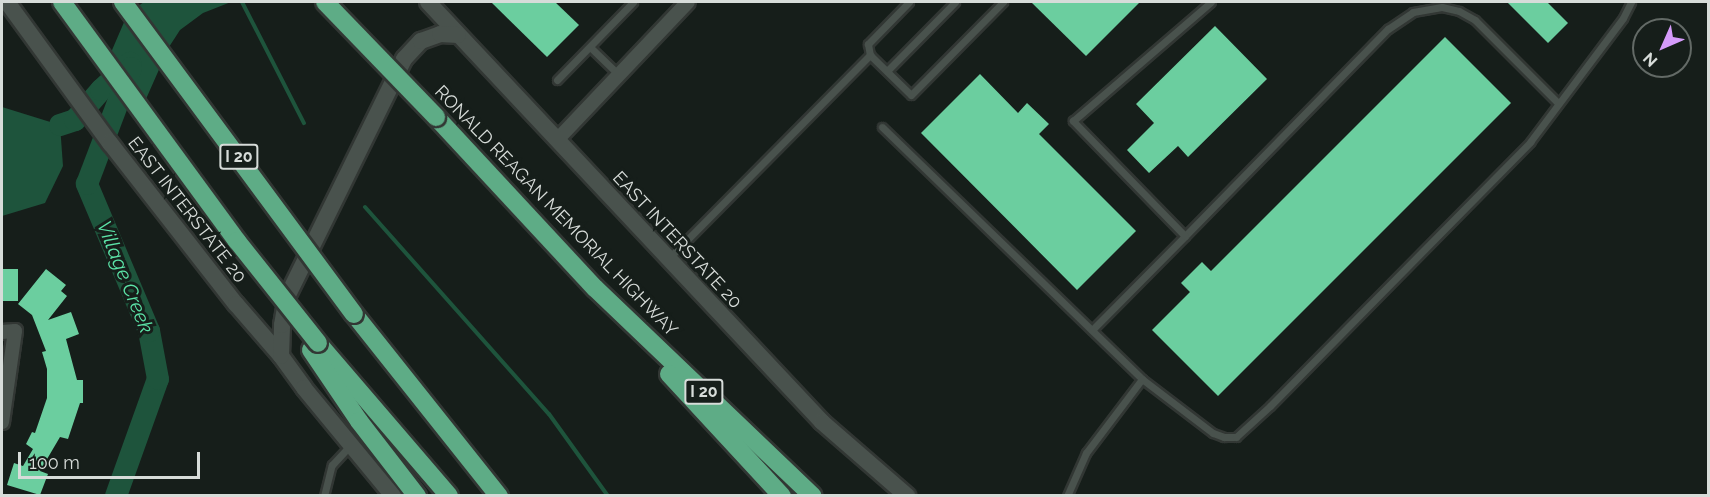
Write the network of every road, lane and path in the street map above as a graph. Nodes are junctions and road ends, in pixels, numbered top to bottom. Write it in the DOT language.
graph roads {
  1 [pos="7,2"];
  2 [pos="62,2"];
  3 [pos="123,2"];
  4 [pos="325,2"];
  5 [pos="428,2"];
  6 [pos="633,2"];
  7 [pos="688,2"];
  8 [pos="909,2"];
  9 [pos="955,2"];
  10 [pos="1003,2"];
  11 [pos="1211,2"];
  12 [pos="1631,2"];
  13 [pos="458,35"];
  14 [pos="590,46"];
  15 [pos="870,55"];
  16 [pos="886,71"];
  17 [pos="619,75"];
  18 [pos="557,80"];
  19 [pos="1557,102"];
  20 [pos="882,127"];
  21 [pos="557,140"];
  22 [pos="1185,236"];
  23 [pos="668,260"];
  24 [pos="595,288"];
  25 [pos="1092,330"];
  26 [pos="8,332"];
  27 [pos="314,346"];
  28 [pos="281,356"];
  29 [pos="1143,379"];
  30 [pos="2,422"];
  31 [pos="352,444"];
  32 [pos="324,495"];
  33 [pos="392,495"];
  34 [pos="417,495"];
  35 [pos="449,495"];
  36 [pos="498,495"];
  37 [pos="782,495"];
  38 [pos="813,495"];
  39 [pos="907,495"];
  40 [pos="1067,495"];
  1 -- 28 [label="main road, EAST INTERSTATE 20"];
  2 -- 27 [label="highway, bridge"];
  3 -- 36 [label="highway, I 20, bridge"];
  4 -- 24 [label="highway, RONALD REAGAN MEMORIAL HIGHWAY / I 20, bridge"];
  5 -- 13 [label="main road, EAST INTERSTATE 20"];
  6 -- 14 [label="lane"];
  7 -- 17 [label="street"];
  8 -- 15 [label="lane"];
  9 -- 16 [label="lane"];
  10 -- 16 [label="lane"];
  11 -- 22 [label="lane"];
  12 -- 19 [label="lane"];
  13 -- 21 [label="main road, EAST INTERSTATE 20"];
  13 -- 28 [label="main road"];
  14 -- 17 [label="lane"];
  14 -- 18 [label="lane"];
  15 -- 16 [label="lane"];
  15 -- 23 [label="lane"];
  17 -- 21 [label="street"];
  19 -- 22 [label="lane"];
  19 -- 29 [label="lane"];
  20 -- 25 [label="lane"];
  21 -- 23 [label="main road, EAST INTERSTATE 20"];
  22 -- 25 [label="lane"];
  23 -- 39 [label="main road, EAST INTERSTATE 20"];
  24 -- 37 [label="highway"];
  24 -- 38 [label="highway, RONALD REAGAN MEMORIAL HIGHWAY / I 20"];
  25 -- 29 [label="lane"];
  26 -- 30 [label="street"];
  27 -- 34 [label="highway"];
  27 -- 35 [label="highway"];
  28 -- 31 [label="main road, EAST INTERSTATE 20"];
  29 -- 40 [label="lane"];
  31 -- 32 [label="lane"];
  31 -- 33 [label="main road, EAST INTERSTATE 20"];
}
